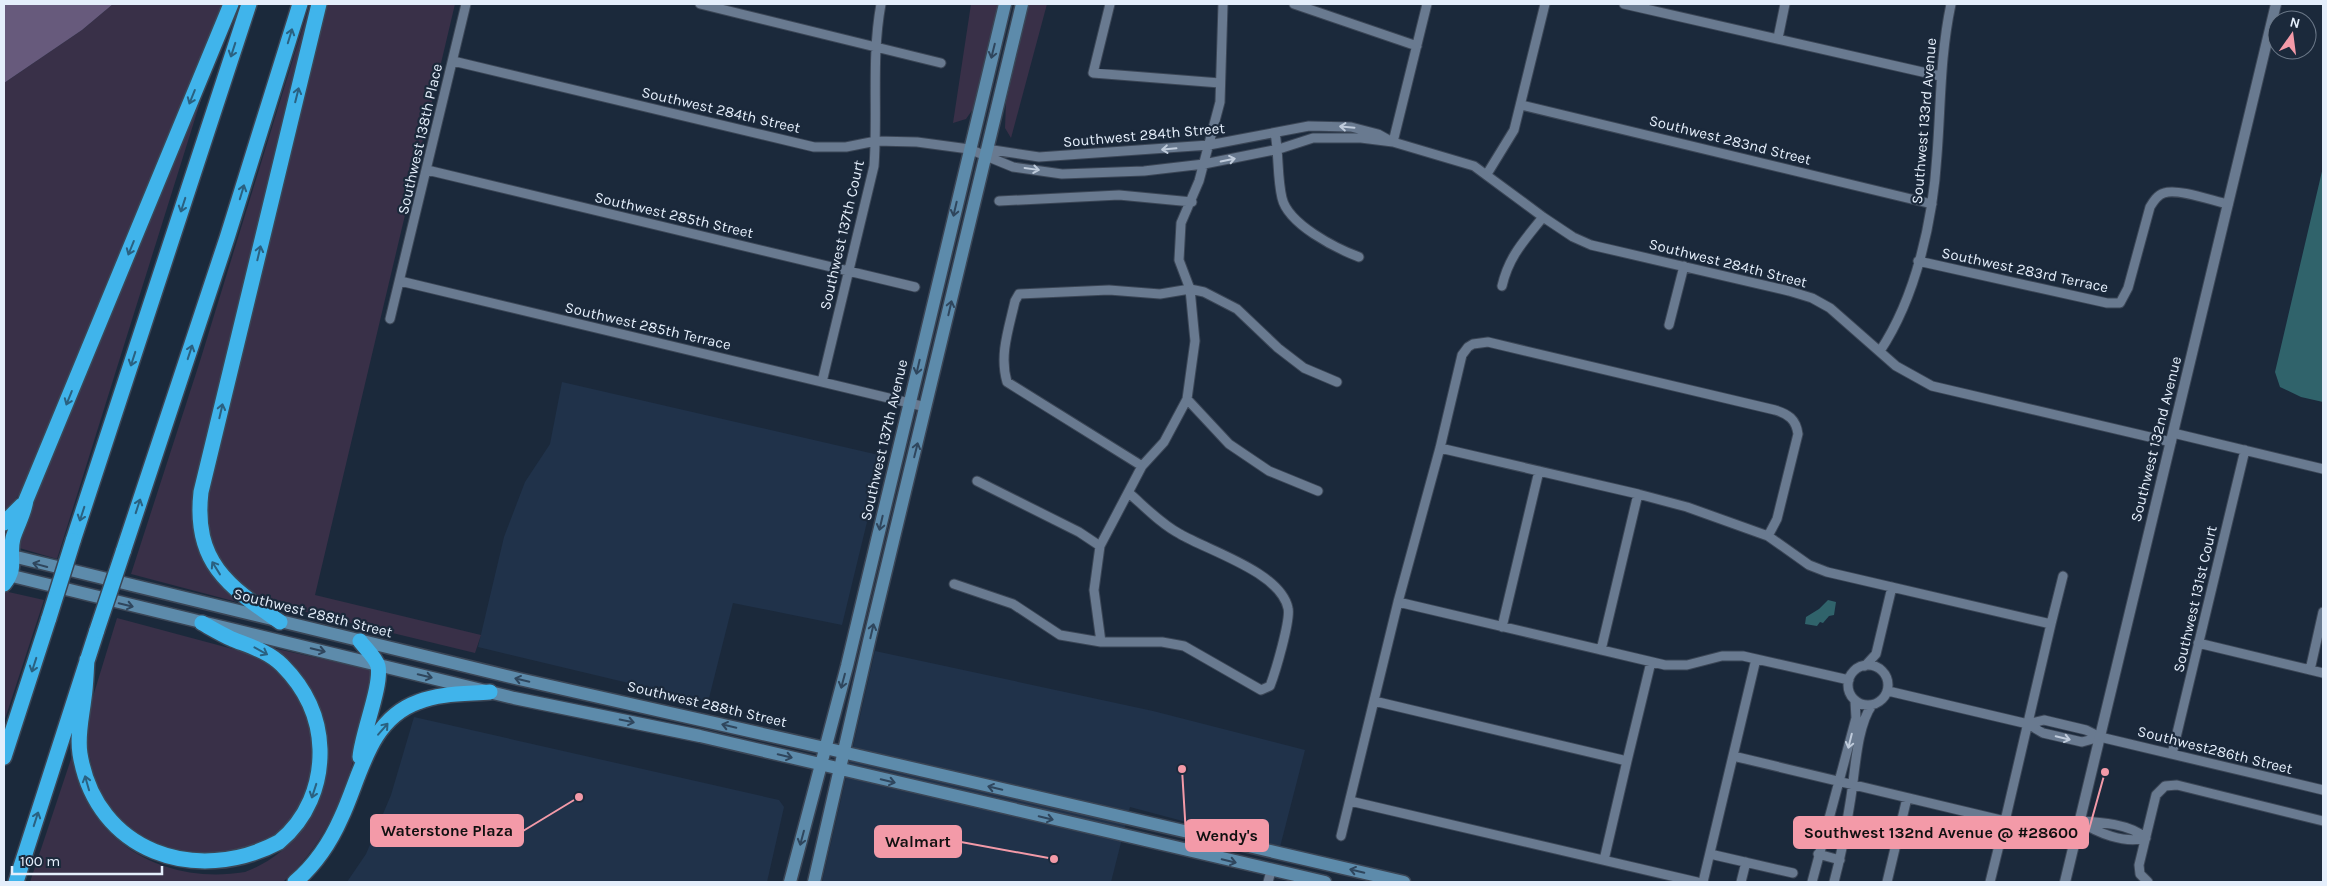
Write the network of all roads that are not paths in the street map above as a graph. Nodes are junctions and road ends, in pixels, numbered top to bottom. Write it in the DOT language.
graph roads {
  1 [pos="231,4"];
  2 [pos="249,4"];
  3 [pos="300,4"];
  4 [pos="319,4"];
  5 [pos="466,4"];
  6 [pos="700,4"];
  7 [pos="881,4"];
  8 [pos="1004,4"];
  9 [pos="1022,4"];
  10 [pos="1110,4"];
  11 [pos="1223,4"];
  12 [pos="1294,4"];
  13 [pos="1428,4"];
  14 [pos="1545,4"];
  15 [pos="1624,4"];
  16 [pos="1785,4"];
  17 [pos="1950,4"];
  18 [pos="2276,4"];
  19 [pos="1778,38"];
  20 [pos="875,45"];
  21 [pos="1416,46"];
  22 [pos="453,61"];
  23 [pos="941,63"];
  24 [pos="1940,76"];
  25 [pos="1220,83"];
  26 [pos="1521,105"];
  27 [pos="1276,133"];
  28 [pos="876,142"];
  29 [pos="1392,142"];
  30 [pos="1209,146"];
  31 [pos="969,149"];
  32 [pos="1279,149"];
  33 [pos="986,154"];
  34 [pos="1204,164"];
  35 [pos="427,170"];
  36 [pos="1488,174"];
  37 [pos="999,201"];
  38 [pos="1192,202"];
  39 [pos="1932,204"];
  40 [pos="2228,204"];
  41 [pos="1543,217"];
  42 [pos="1359,257"];
  43 [pos="1918,261"];
  44 [pos="1684,266"];
  45 [pos="847,271"];
  46 [pos="400,281"];
  47 [pos="1502,286"];
  48 [pos="915,287"];
  49 [pos="1190,289"];
  50 [pos="390,319"];
  51 [pos="1669,325"];
  52 [pos="1880,351"];
  53 [pos="822,382"];
  54 [pos="1337,382"];
  55 [pos="1187,400"];
  56 [pos="910,403"];
  57 [pos="926,407"];
  58 [pos="2172,437"];
  59 [pos="1440,448"];
  60 [pos="2245,450"];
  61 [pos="1142,466"];
  62 [pos="2323,469"];
  63 [pos="1539,471"];
  64 [pos="977,481"];
  65 [pos="1318,491"];
  66 [pos="1128,494"];
  67 [pos="1638,494"];
  68 [pos="26,500"];
  69 [pos="4,523"];
  70 [pos="1768,536"];
  71 [pos="1100,546"];
  72 [pos="8,556"];
  73 [pos="2063,576"];
  74 [pos="6,578"];
  75 [pos="954,584"];
  76 [pos="1892,587"];
  77 [pos="864,593"];
  78 [pos="880,597"];
  79 [pos="1398,602"];
  80 [pos="2323,612"];
  81 [pos="280,622"];
  82 [pos="202,623"];
  83 [pos="2052,624"];
  84 [pos="1502,627"];
  85 [pos="360,641"];
  86 [pos="1101,642"];
  87 [pos="2198,643"];
  88 [pos="1601,650"];
  89 [pos="1876,654"];
  90 [pos="1756,659"];
  91 [pos="87,660"];
  92 [pos="1651,662"];
  93 [pos="378,665"];
  94 [pos="1865,666"];
  95 [pos="1880,669"];
  96 [pos="2310,670"];
  97 [pos="2323,673"];
  98 [pos="1849,680"];
  99 [pos="1888,691"];
  100 [pos="490,692"];
  101 [pos="1855,701"];
  102 [pos="1374,702"];
  103 [pos="1872,705"];
  104 [pos="2028,724"];
  105 [pos="2100,737"];
  106 [pos="825,748"];
  107 [pos="845,752"];
  108 [pos="2172,754"];
  109 [pos="1733,756"];
  110 [pos="4,757"];
  111 [pos="1627,761"];
  112 [pos="821,765"];
  113 [pos="840,770"];
  114 [pos="359,771"];
  115 [pos="1839,781"];
  116 [pos="1852,785"];
  117 [pos="2323,790"];
  118 [pos="1907,798"];
  119 [pos="1350,801"];
  120 [pos="2005,821"];
  121 [pos="2323,821"];
  122 [pos="2080,822"];
  123 [pos="1341,836"];
  124 [pos="2146,838"];
  125 [pos="1710,854"];
  126 [pos="1818,854"];
  127 [pos="1604,860"];
  128 [pos="1840,860"];
  129 [pos="1746,862"];
  130 [pos="1793,873"];
  131 [pos="1269,877"];
  132 [pos="1286,879"];
  133 [pos="16,882"];
  134 [pos="295,882"];
  135 [pos="790,882"];
  136 [pos="814,882"];
  137 [pos="1324,882"];
  138 [pos="1404,882"];
  139 [pos="1697,882"];
  140 [pos="1703,882"];
  141 [pos="1741,882"];
  142 [pos="1812,882"];
  143 [pos="1834,882"];
  144 [pos="1887,882"];
  145 [pos="1990,882"];
  146 [pos="2065,882"];
  147 [pos="2148,882"];
  1 -- 68 [label="highway, one-way"];
  2 -- 110 [label="highway, one-way, bridge"];
  91 -- 3 [label="highway, one-way, bridge"];
  81 -- 4 [label="highway, one-way"];
  5 -- 22 [label="street, Southwest 138th Place"];
  6 -- 20 [label="street"];
  7 -- 20 [label="street, Southwest 137th Court"];
  8 -- 31 [label="main road, Southwest 137th Avenue, one-way"];
  9 -- 33 [label="main road"];
  10 -- 25 [label="street"];
  11 -- 25 [label="street"];
  12 -- 21 [label="street"];
  13 -- 21 [label="street"];
  14 -- 26 [label="street"];
  15 -- 19 [label="street"];
  16 -- 19 [label="street"];
  17 -- 24 [label="street, Southwest 133rd Avenue"];
  18 -- 40 [label="street, Southwest 132nd Avenue"];
  19 -- 24 [label="street"];
  20 -- 23 [label="street"];
  20 -- 28 [label="street, Southwest 137th Court"];
  21 -- 29 [label="street"];
  22 -- 28 [label="street, Southwest 284th Street"];
  22 -- 35 [label="street, Southwest 138th Place"];
  24 -- 39 [label="street, Southwest 133rd Avenue"];
  25 -- 30 [label="street"];
  26 -- 36 [label="street"];
  26 -- 39 [label="street, Southwest 283nd Street"];
  29 -- 27 [label="street, Southwest 284th Street, one-way"];
  27 -- 30 [label="street, Southwest 284th Street"];
  27 -- 32 [label="street"];
  28 -- 31 [label="street, Southwest 284th Street"];
  28 -- 45 [label="street, Southwest 137th Court"];
  29 -- 32 [label="street, Southwest 284th Street"];
  29 -- 36 [label="street, Southwest 284th Street"];
  30 -- 33 [label="street, Southwest 284th Street, one-way"];
  30 -- 34 [label="street"];
  31 -- 33 [label="street, Southwest 284th Street"];
  31 -- 56 [label="main road, Southwest 137th Avenue, one-way"];
  34 -- 32 [label="street, Southwest 284th Street, one-way"];
  32 -- 42 [label="street"];
  33 -- 34 [label="street, Southwest 284th Street, one-way"];
  57 -- 33 [label="main road, one-way"];
  34 -- 38 [label="street"];
  35 -- 45 [label="street, Southwest 285th Street"];
  35 -- 46 [label="street, Southwest 138th Place"];
  36 -- 41 [label="street, Southwest 284th Street"];
  37 -- 38 [label="street"];
  38 -- 49 [label="street"];
  39 -- 43 [label="street, Southwest 133rd Avenue"];
  40 -- 43 [label="street, Southwest 283rd Terrace"];
  40 -- 58 [label="street, Southwest 132nd Avenue"];
  41 -- 44 [label="street, Southwest 284th Street"];
  41 -- 47 [label="street"];
  43 -- 52 [label="street, Southwest 133rd Avenue"];
  44 -- 51 [label="street"];
  44 -- 52 [label="street, Southwest 284th Street"];
  45 -- 48 [label="street, Southwest 285th Street"];
  45 -- 53 [label="street, Southwest 137th Court"];
  46 -- 50 [label="street"];
  46 -- 53 [label="street, Southwest 285th Terrace"];
  49 -- 54 [label="street"];
  49 -- 55 [label="street"];
  49 -- 61 [label="street"];
  52 -- 58 [label="street, Southwest 284th Street"];
  53 -- 56 [label="street, Southwest 285th Terrace"];
  55 -- 61 [label="street"];
  55 -- 65 [label="street"];
  56 -- 57 [label="street, Southwest 285th Terrace"];
  56 -- 77 [label="main road, Southwest 137th Avenue, one-way"];
  78 -- 57 [label="main road, one-way"];
  58 -- 60 [label="street, Southwest 284th Street"];
  58 -- 105 [label="street, Southwest 132nd Avenue"];
  59 -- 63 [label="street"];
  59 -- 70 [label="street"];
  59 -- 79 [label="street"];
  60 -- 62 [label="street, Southwest 284th Street"];
  60 -- 87 [label="street, Southwest 131st Court"];
  61 -- 66 [label="street"];
  63 -- 67 [label="street"];
  63 -- 84 [label="street"];
  64 -- 71 [label="street"];
  66 -- 71 [label="street"];
  66 -- 86 [label="street"];
  67 -- 70 [label="street"];
  67 -- 88 [label="street"];
  68 -- 69 [label="highway"];
  68 -- 72 [label="highway"];
  70 -- 76 [label="street"];
  71 -- 86 [label="street"];
  72 -- 74 [label="highway"];
  81 -- 72 [label="main road, Southwest 288th Street, one-way"];
  73 -- 83 [label="street"];
  74 -- 82 [label="main road, one-way"];
  75 -- 86 [label="street"];
  76 -- 83 [label="street"];
  76 -- 89 [label="street"];
  77 -- 78 [label="main road"];
  77 -- 106 [label="main road, Southwest 137th Avenue, one-way"];
  107 -- 78 [label="main road, one-way"];
  79 -- 84 [label="street"];
  79 -- 102 [label="street"];
  80 -- 96 [label="street"];
  81 -- 85 [label="main road, Southwest 288th Street"];
  82 -- 91 [label="highway, one-way"];
  82 -- 93 [label="main road, one-way"];
  83 -- 104 [label="street"];
  84 -- 88 [label="street"];
  85 -- 93 [label="highway"];
  106 -- 85 [label="main road, Southwest 288th Street, one-way"];
  87 -- 96 [label="street"];
  87 -- 108 [label="street, Southwest 131st Court"];
  88 -- 92 [label="street"];
  89 -- 94 [label="street"];
  89 -- 95 [label="street"];
  90 -- 92 [label="street"];
  90 -- 98 [label="street"];
  90 -- 109 [label="street"];
  133 -- 91 [label="highway, one-way"];
  92 -- 111 [label="street"];
  93 -- 100 [label="main road, one-way"];
  93 -- 114 [label="highway"];
  94 -- 95 [label="street"];
  94 -- 98 [label="street"];
  95 -- 99 [label="street"];
  96 -- 97 [label="street"];
  98 -- 101 [label="street"];
  99 -- 103 [label="street"];
  99 -- 104 [label="street"];
  100 -- 112 [label="main road, one-way"];
  114 -- 100 [label="highway, one-way"];
  101 -- 103 [label="street"];
  101 -- 115 [label="street, one-way"];
  102 -- 111 [label="street"];
  102 -- 119 [label="street"];
  103 -- 116 [label="street"];
  104 -- 105 [label="street"];
  104 -- 105 [label="street, one-way"];
  104 -- 120 [label="street"];
  105 -- 108 [label="street, Southwest286th Street"];
  105 -- 122 [label="street, Southwest 132nd Avenue"];
  106 -- 107 [label="main road, Southwest 288th Street"];
  106 -- 112 [label="main road, Southwest 137th Avenue"];
  107 -- 113 [label="main road"];
  138 -- 107 [label="main road, Southwest 288th Street, one-way"];
  108 -- 117 [label="street, Southwest286th Street"];
  109 -- 115 [label="street"];
  109 -- 125 [label="street"];
  111 -- 127 [label="street"];
  112 -- 113 [label="main road"];
  112 -- 135 [label="main road, Southwest 137th Avenue, one-way"];
  113 -- 131 [label="main road, one-way"];
  113 -- 136 [label="main road"];
  114 -- 134 [label="highway"];
  115 -- 116 [label="street"];
  115 -- 126 [label="street"];
  116 -- 118 [label="street"];
  116 -- 128 [label="street"];
  118 -- 120 [label="street"];
  118 -- 144 [label="street"];
  119 -- 123 [label="street"];
  119 -- 127 [label="street"];
  120 -- 145 [label="street"];
  121 -- 124 [label="street"];
  122 -- 124 [label="street"];
  122 -- 146 [label="street, Southwest 132nd Avenue"];
  124 -- 147 [label="street"];
  125 -- 129 [label="street"];
  125 -- 140 [label="street"];
  126 -- 128 [label="street"];
  126 -- 142 [label="street"];
  127 -- 139 [label="street"];
  128 -- 143 [label="street"];
  129 -- 130 [label="street"];
  129 -- 141 [label="street"];
  131 -- 132 [label="main road"];
  132 -- 137 [label="main road"];
}
